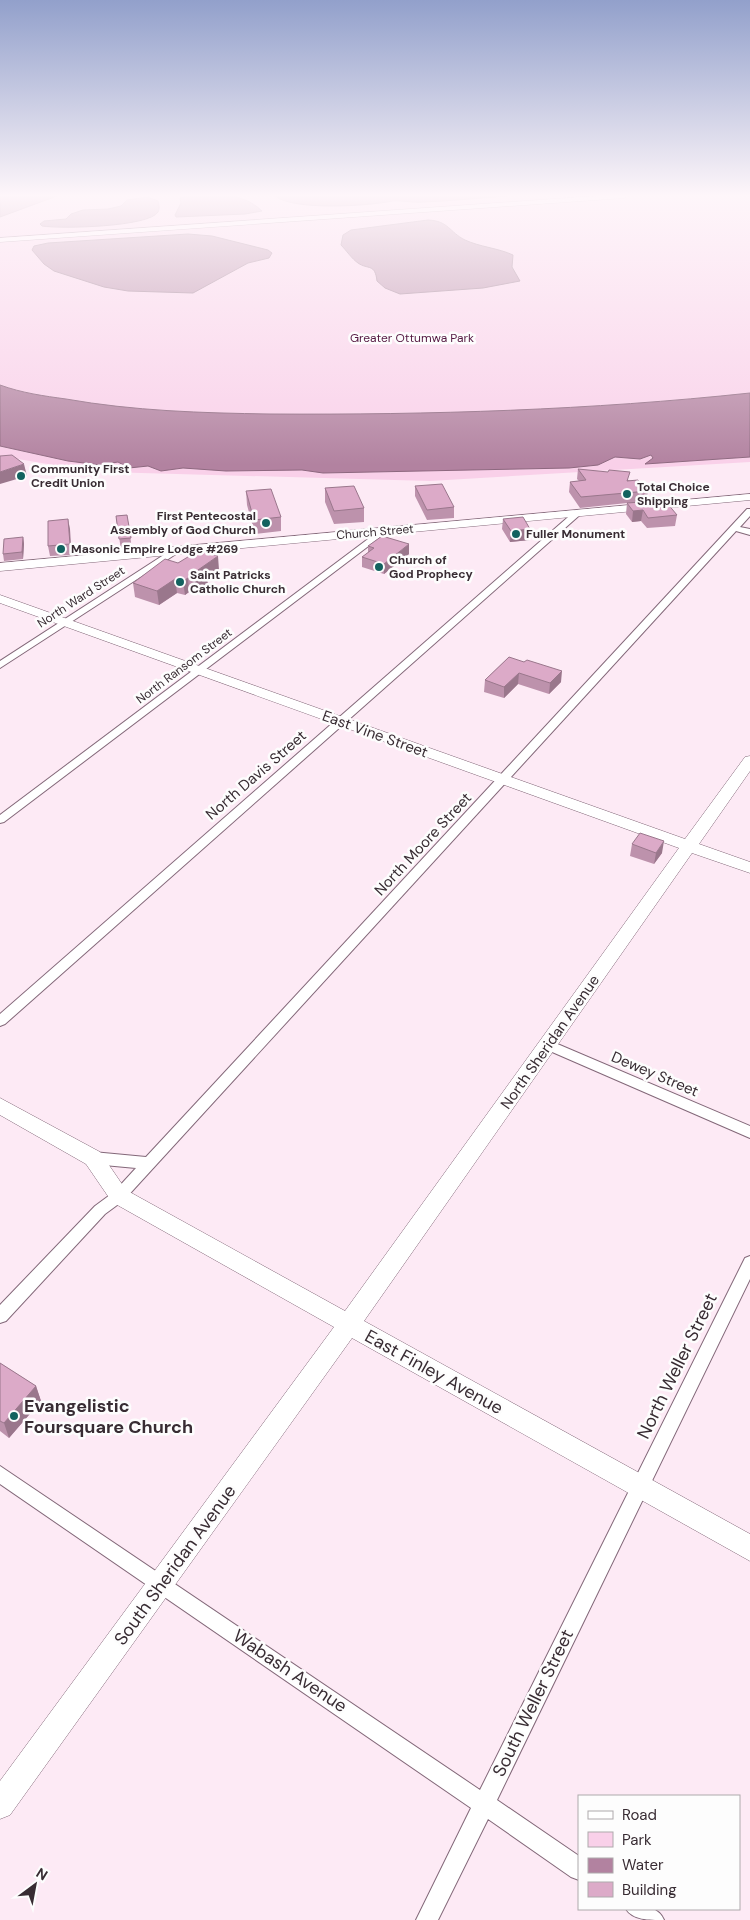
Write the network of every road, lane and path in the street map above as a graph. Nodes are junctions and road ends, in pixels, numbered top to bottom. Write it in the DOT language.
graph roads {
  1 [pos="750,497"];
  2 [pos="750,512"];
  3 [pos="578,513"];
  4 [pos="735,528"];
  5 [pos="383,532"];
  6 [pos="750,532"];
  7 [pos="176,550"];
  8 [pos="0,567"];
  9 [pos="0,599"];
  10 [pos="65,622"];
  11 [pos="0,664"];
  12 [pos="198,670"];
  13 [pos="340,721"];
  14 [pos="750,760"];
  15 [pos="503,780"];
  16 [pos="0,820"];
  17 [pos="689,847"];
  18 [pos="750,868"];
  19 [pos="0,1020"];
  20 [pos="548,1045"];
  21 [pos="0,1106"];
  22 [pos="750,1132"];
  23 [pos="93,1158"];
  24 [pos="149,1163"];
  25 [pos="119,1196"];
  26 [pos="750,1262"];
  27 [pos="0,1316"];
  28 [pos="350,1324"];
  29 [pos="0,1474"];
  30 [pos="640,1487"];
  31 [pos="750,1548"];
  32 [pos="161,1583"];
  33 [pos="484,1804"];
  34 [pos="0,1805"];
  35 [pos="578,1867"];
  36 [pos="638,1910"];
  37 [pos="427,1920"];
  38 [pos="653,1920"];
  1 -- 3 [label="main road, Church Street"];
  2 -- 4 [label="street, North Moore Street"];
  3 -- 5 [label="main road, Church Street"];
  3 -- 13 [label="street, North Davis Street"];
  4 -- 6 [label="street"];
  4 -- 15 [label="street, North Moore Street"];
  5 -- 7 [label="main road, Church Street"];
  5 -- 12 [label="street, North Ransom Street"];
  7 -- 8 [label="main road, Church Street"];
  7 -- 10 [label="street, North Ward Street"];
  9 -- 10 [label="main road, East Vine Street"];
  10 -- 11 [label="street, North Ward Street"];
  10 -- 12 [label="main road, East Vine Street"];
  12 -- 13 [label="main road, East Vine Street"];
  12 -- 16 [label="street, North Ransom Street"];
  13 -- 15 [label="main road, East Vine Street"];
  13 -- 19 [label="street, North Davis Street"];
  14 -- 17 [label="main road, North Sheridan Avenue"];
  15 -- 17 [label="main road, East Vine Street"];
  15 -- 24 [label="street, North Moore Street"];
  17 -- 18 [label="main road, East Vine Street"];
  17 -- 20 [label="main road, North Sheridan Avenue"];
  20 -- 22 [label="street, Dewey Street"];
  20 -- 28 [label="main road, North Sheridan Avenue"];
  21 -- 23 [label="main road"];
  23 -- 24 [label="street"];
  23 -- 25 [label="main road"];
  24 -- 25 [label="street, North Moore Street"];
  25 -- 27 [label="street, North Moore Street"];
  25 -- 28 [label="main road, East Finley Avenue"];
  26 -- 30 [label="street, North Weller Street"];
  28 -- 30 [label="main road, East Finley Avenue"];
  28 -- 32 [label="main road, South Sheridan Avenue"];
  29 -- 32 [label="street, Wabash Avenue"];
  30 -- 31 [label="main road, East Finley Avenue"];
  30 -- 33 [label="street, South Weller Street"];
  32 -- 33 [label="street, Wabash Avenue"];
  32 -- 34 [label="main road, South Sheridan Avenue"];
  33 -- 35 [label="street, Wabash Avenue"];
  33 -- 37 [label="street, South Weller Street"];
  36 -- 38 [label="street"];
}
